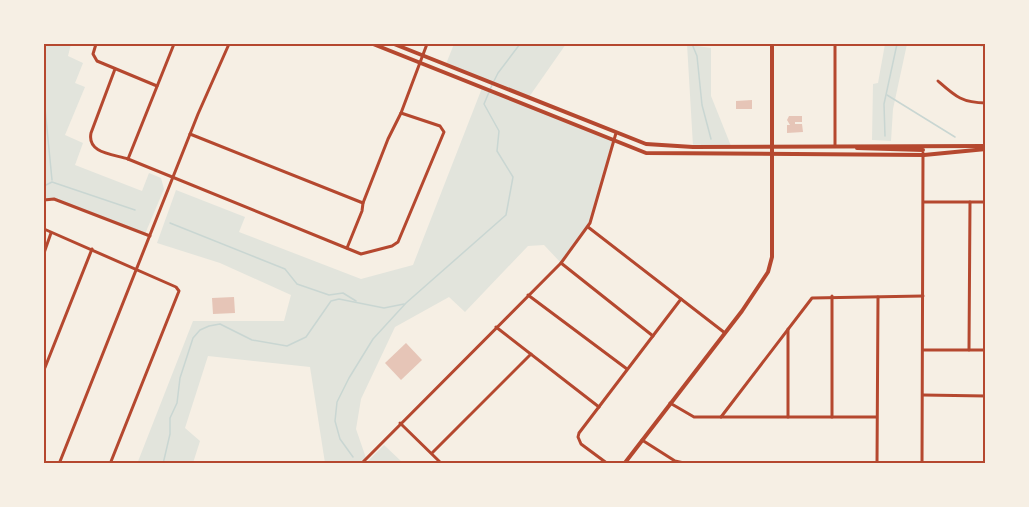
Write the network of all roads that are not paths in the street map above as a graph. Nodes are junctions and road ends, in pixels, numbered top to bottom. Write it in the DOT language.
graph roads {
  1 [pos="96,44"];
  2 [pos="174,44"];
  3 [pos="229,44"];
  4 [pos="373,44"];
  5 [pos="394,44"];
  6 [pos="427,44"];
  7 [pos="772,44"];
  8 [pos="835,44"];
  9 [pos="422,55"];
  10 [pos="419,62"];
  11 [pos="115,69"];
  12 [pos="938,81"];
  13 [pos="157,86"];
  14 [pos="986,103"];
  15 [pos="401,113"];
  16 [pos="616,133"];
  17 [pos="190,134"];
  18 [pos="614,141"];
  19 [pos="834,146"];
  20 [pos="771,147"];
  21 [pos="986,148"];
  22 [pos="923,150"];
  23 [pos="771,155"];
  24 [pos="128,159"];
  25 [pos="172,178"];
  26 [pos="44,200"];
  27 [pos="923,202"];
  28 [pos="970,202"];
  29 [pos="986,202"];
  30 [pos="363,204"];
  31 [pos="588,227"];
  32 [pos="44,229"];
  33 [pos="51,232"];
  34 [pos="150,236"];
  35 [pos="92,249"];
  36 [pos="347,249"];
  37 [pos="44,253"];
  38 [pos="561,263"];
  39 [pos="137,268"];
  40 [pos="528,296"];
  41 [pos="832,296"];
  42 [pos="923,296"];
  43 [pos="878,297"];
  44 [pos="681,299"];
  45 [pos="496,327"];
  46 [pos="788,327"];
  47 [pos="725,333"];
  48 [pos="653,336"];
  49 [pos="923,350"];
  50 [pos="969,350"];
  51 [pos="986,350"];
  52 [pos="531,354"];
  53 [pos="627,369"];
  54 [pos="44,370"];
  55 [pos="923,395"];
  56 [pos="986,396"];
  57 [pos="670,403"];
  58 [pos="599,407"];
  59 [pos="721,417"];
  60 [pos="788,417"];
  61 [pos="832,417"];
  62 [pos="876,417"];
  63 [pos="400,423"];
  64 [pos="642,440"];
  65 [pos="432,453"];
  66 [pos="736,463"];
  67 [pos="876,463"];
  68 [pos="922,463"];
  69 [pos="59,464"];
  70 [pos="110,464"];
  71 [pos="361,464"];
  72 [pos="442,464"];
  73 [pos="608,464"];
  74 [pos="624,464"];
  1 -- 11 [label="street"];
  2 -- 13 [label="street"];
  3 -- 17 [label="street"];
  4 -- 10 [label="main road"];
  5 -- 9 [label="main road"];
  6 -- 9 [label="street"];
  7 -- 20 [label="main road"];
  8 -- 19 [label="street"];
  9 -- 10 [label="street"];
  9 -- 16 [label="main road"];
  10 -- 15 [label="street"];
  10 -- 18 [label="main road"];
  11 -- 13 [label="street"];
  11 -- 24 [label="street"];
  12 -- 14 [label="street"];
  13 -- 24 [label="street"];
  15 -- 30 [label="street"];
  15 -- 36 [label="street"];
  16 -- 18 [label="street"];
  16 -- 20 [label="main road"];
  17 -- 25 [label="street"];
  17 -- 30 [label="street"];
  18 -- 23 [label="main road"];
  18 -- 31 [label="street"];
  19 -- 20 [label="main road"];
  19 -- 22 [label="main road"];
  20 -- 23 [label="main road"];
  21 -- 22 [label="main road"];
  21 -- 22 [label="main road"];
  22 -- 23 [label="main road"];
  22 -- 27 [label="street"];
  23 -- 47 [label="main road"];
  24 -- 25 [label="street"];
  25 -- 34 [label="street"];
  25 -- 36 [label="street"];
  26 -- 34 [label="street"];
  27 -- 28 [label="street"];
  27 -- 42 [label="street"];
  28 -- 29 [label="street"];
  28 -- 50 [label="street"];
  30 -- 36 [label="street"];
  31 -- 38 [label="street"];
  31 -- 44 [label="street"];
  32 -- 33 [label="street"];
  33 -- 35 [label="street"];
  33 -- 37 [label="street"];
  34 -- 39 [label="street"];
  35 -- 39 [label="street"];
  35 -- 54 [label="street"];
  38 -- 40 [label="street"];
  38 -- 48 [label="street"];
  39 -- 69 [label="street"];
  39 -- 70 [label="street"];
  40 -- 45 [label="street"];
  40 -- 53 [label="street"];
  41 -- 43 [label="street"];
  41 -- 46 [label="street"];
  41 -- 61 [label="street"];
  42 -- 43 [label="street"];
  42 -- 49 [label="street"];
  43 -- 62 [label="street"];
  44 -- 47 [label="street"];
  44 -- 48 [label="street"];
  45 -- 52 [label="street"];
  45 -- 63 [label="street"];
  46 -- 59 [label="street"];
  46 -- 60 [label="street"];
  47 -- 57 [label="main road"];
  48 -- 53 [label="street"];
  49 -- 50 [label="street"];
  49 -- 55 [label="street"];
  50 -- 51 [label="street"];
  52 -- 58 [label="street"];
  52 -- 65 [label="street"];
  53 -- 58 [label="street"];
  55 -- 56 [label="street"];
  55 -- 68 [label="street"];
  57 -- 59 [label="street"];
  57 -- 64 [label="main road"];
  58 -- 73 [label="street"];
  59 -- 60 [label="street"];
  60 -- 61 [label="street"];
  61 -- 62 [label="street"];
  62 -- 67 [label="street"];
  63 -- 65 [label="street"];
  63 -- 71 [label="street"];
  64 -- 66 [label="street"];
  64 -- 74 [label="main road"];
  65 -- 72 [label="street"];
  66 -- 67 [label="street"];
  67 -- 68 [label="street"];
}
